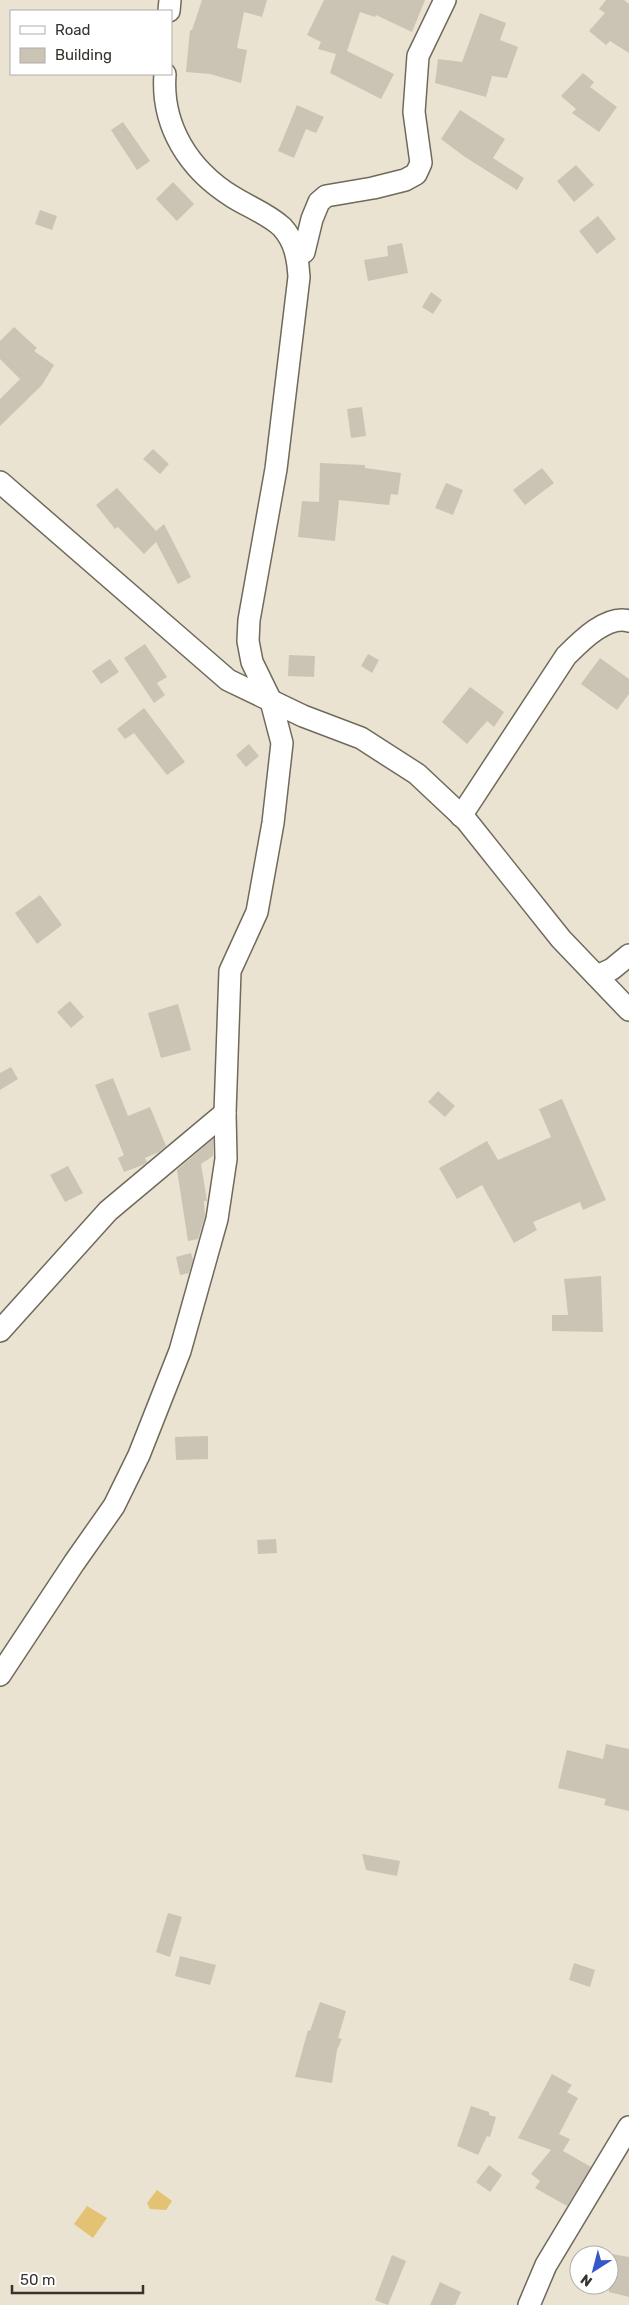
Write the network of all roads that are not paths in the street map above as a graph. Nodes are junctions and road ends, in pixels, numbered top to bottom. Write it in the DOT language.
graph roads {
  1 [pos="445,0"];
  2 [pos="165,75"];
  3 [pos="298,255"];
  4 [pos="0,482"];
  5 [pos="629,621"];
  6 [pos="271,701"];
  7 [pos="461,816"];
  8 [pos="629,955"];
  9 [pos="597,976"];
  10 [pos="629,1010"];
  11 [pos="224,1113"];
  12 [pos="0,1331"];
  13 [pos="0,1675"];
  14 [pos="629,2127"];
  15 [pos="529,2305"];
  1 -- 3 [label="street"];
  2 -- 3 [label="street"];
  3 -- 6 [label="street"];
  4 -- 6 [label="street"];
  5 -- 7 [label="street"];
  6 -- 7 [label="street"];
  6 -- 11 [label="street"];
  7 -- 9 [label="street"];
  8 -- 9 [label="street"];
  9 -- 10 [label="street"];
  11 -- 12 [label="street"];
  11 -- 13 [label="street"];
  14 -- 15 [label="street"];
}
